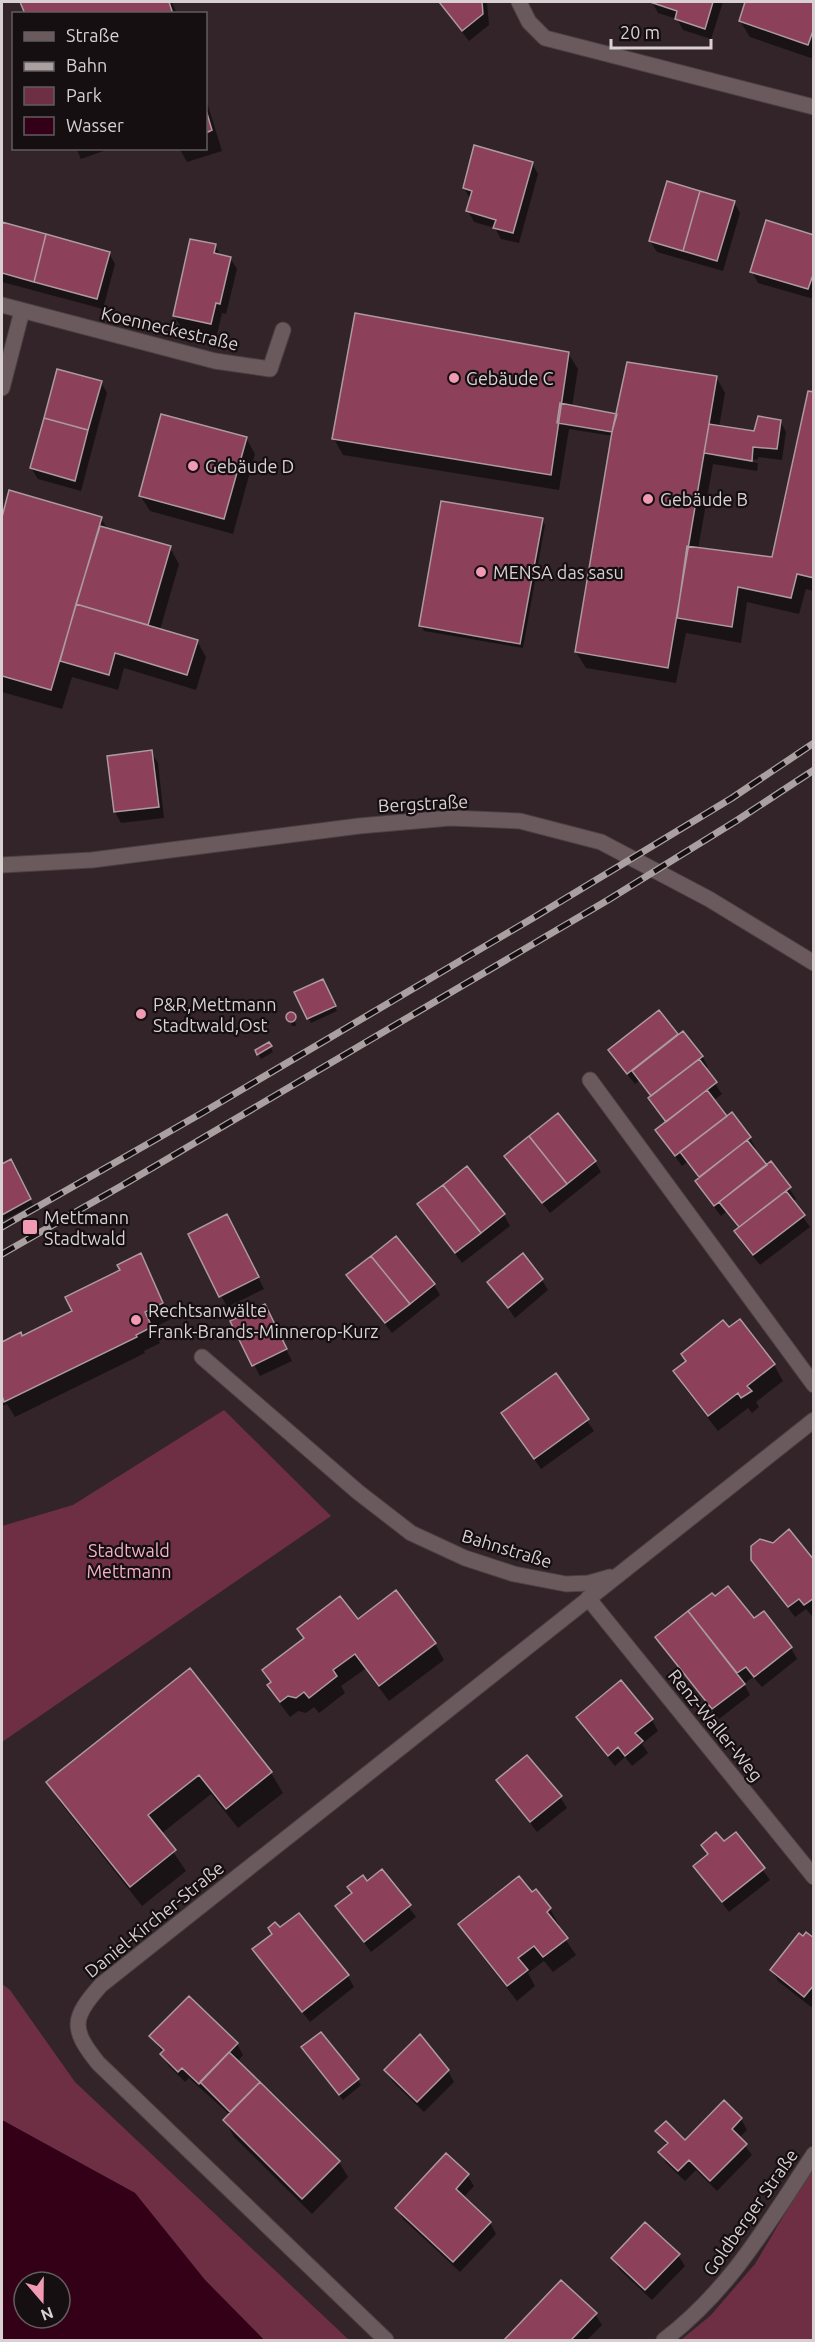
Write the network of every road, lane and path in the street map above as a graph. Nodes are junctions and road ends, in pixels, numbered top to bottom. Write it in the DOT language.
graph roads {
  1 [pos="519,2"];
  2 [pos="813,107"];
  3 [pos="2,305"];
  4 [pos="22,311"];
  5 [pos="283,330"];
  6 [pos="2,388"];
  7 [pos="2,865"];
  8 [pos="813,963"];
  9 [pos="590,1080"];
  10 [pos="202,1357"];
  11 [pos="813,1385"];
  12 [pos="813,1420"];
  13 [pos="616,1575"];
  14 [pos="588,1598"];
  15 [pos="813,1877"];
  16 [pos="813,2154"];
  17 [pos="386,2340"];
  18 [pos="664,2340"];
  1 -- 2 [label="street"];
  3 -- 4 [label="street, Koenneckestraße"];
  4 -- 5 [label="street, Koenneckestraße"];
  4 -- 6 [label="street"];
  7 -- 8 [label="street, Bergstraße"];
  9 -- 11 [label="street"];
  10 -- 13 [label="street, Bahnstraße"];
  12 -- 13 [label="street, Bahnstraße"];
  13 -- 14 [label="street, Daniel-Kircher-Straße"];
  14 -- 15 [label="street, Renz-Waller-Weg"];
  14 -- 17 [label="street, Daniel-Kircher-Straße"];
  16 -- 18 [label="street, Goldberger Straße"];
}
